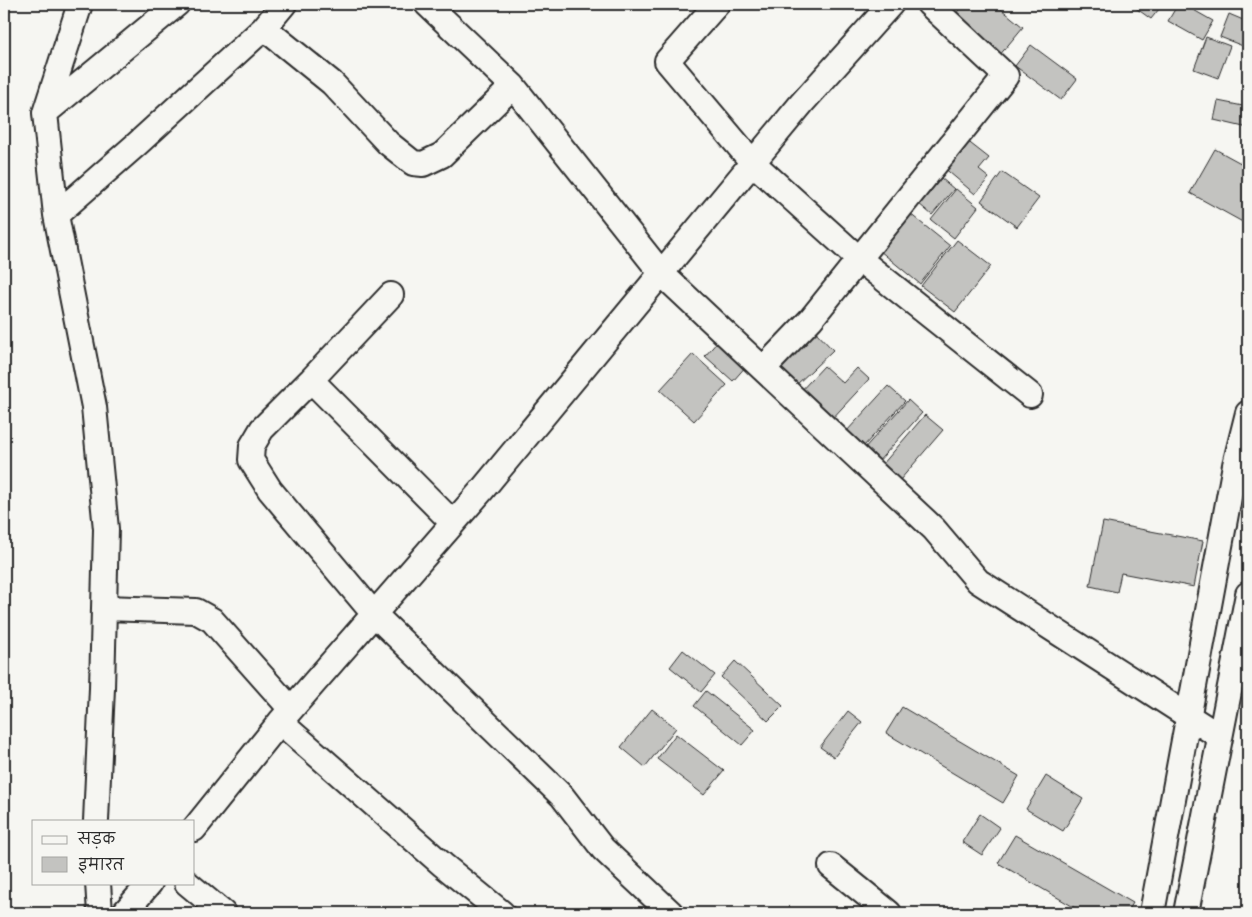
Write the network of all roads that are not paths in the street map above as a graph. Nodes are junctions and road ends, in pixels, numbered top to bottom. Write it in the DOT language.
graph roads {
  1 [pos="80,4"];
  2 [pos="177,4"];
  3 [pos="284,4"];
  4 [pos="427,4"];
  5 [pos="717,4"];
  6 [pos="891,4"];
  7 [pos="929,4"];
  8 [pos="264,28"];
  9 [pos="512,86"];
  10 [pos="45,113"];
  11 [pos="753,163"];
  12 [pos="56,215"];
  13 [pos="859,259"];
  14 [pos="662,274"];
  15 [pos="390,295"];
  16 [pos="763,369"];
  17 [pos="311,380"];
  18 [pos="1030,395"];
  19 [pos="1248,413"];
  20 [pos="453,523"];
  21 [pos="1248,594"];
  22 [pos="104,608"];
  23 [pos="374,614"];
  24 [pos="286,715"];
  25 [pos="1188,716"];
  26 [pos="1219,736"];
  27 [pos="96,820"];
  28 [pos="195,828"];
  29 [pos="831,866"];
  30 [pos="98,884"];
  31 [pos="149,884"];
  32 [pos="188,884"];
  33 [pos="100,913"];
  34 [pos="124,913"];
  35 [pos="223,913"];
  36 [pos="502,913"];
  37 [pos="671,913"];
  38 [pos="889,913"];
  39 [pos="1152,913"];
  40 [pos="1186,913"];
  1 -- 10 [label="street"];
  2 -- 10 [label="street"];
  3 -- 8 [label="street"];
  4 -- 9 [label="street"];
  5 -- 11 [label="street"];
  6 -- 11 [label="street"];
  7 -- 13 [label="street"];
  8 -- 9 [label="street"];
  8 -- 12 [label="street"];
  9 -- 14 [label="street"];
  10 -- 12 [label="street"];
  11 -- 13 [label="street"];
  11 -- 14 [label="street"];
  12 -- 22 [label="street"];
  13 -- 16 [label="street"];
  13 -- 18 [label="street"];
  14 -- 16 [label="street"];
  14 -- 20 [label="street"];
  15 -- 17 [label="street"];
  16 -- 25 [label="street"];
  17 -- 20 [label="street"];
  17 -- 23 [label="street"];
  19 -- 25 [label="street"];
  20 -- 23 [label="street"];
  21 -- 26 [label="street"];
  22 -- 24 [label="street"];
  22 -- 27 [label="street"];
  23 -- 24 [label="street"];
  23 -- 37 [label="street"];
  24 -- 28 [label="street"];
  24 -- 36 [label="street"];
  25 -- 26 [label="street"];
  25 -- 39 [label="street"];
  26 -- 40 [label="street"];
  29 -- 38 [label="street"];
  30 -- 33 [label="street"];
  31 -- 34 [label="street"];
  32 -- 35 [label="street"];
}
